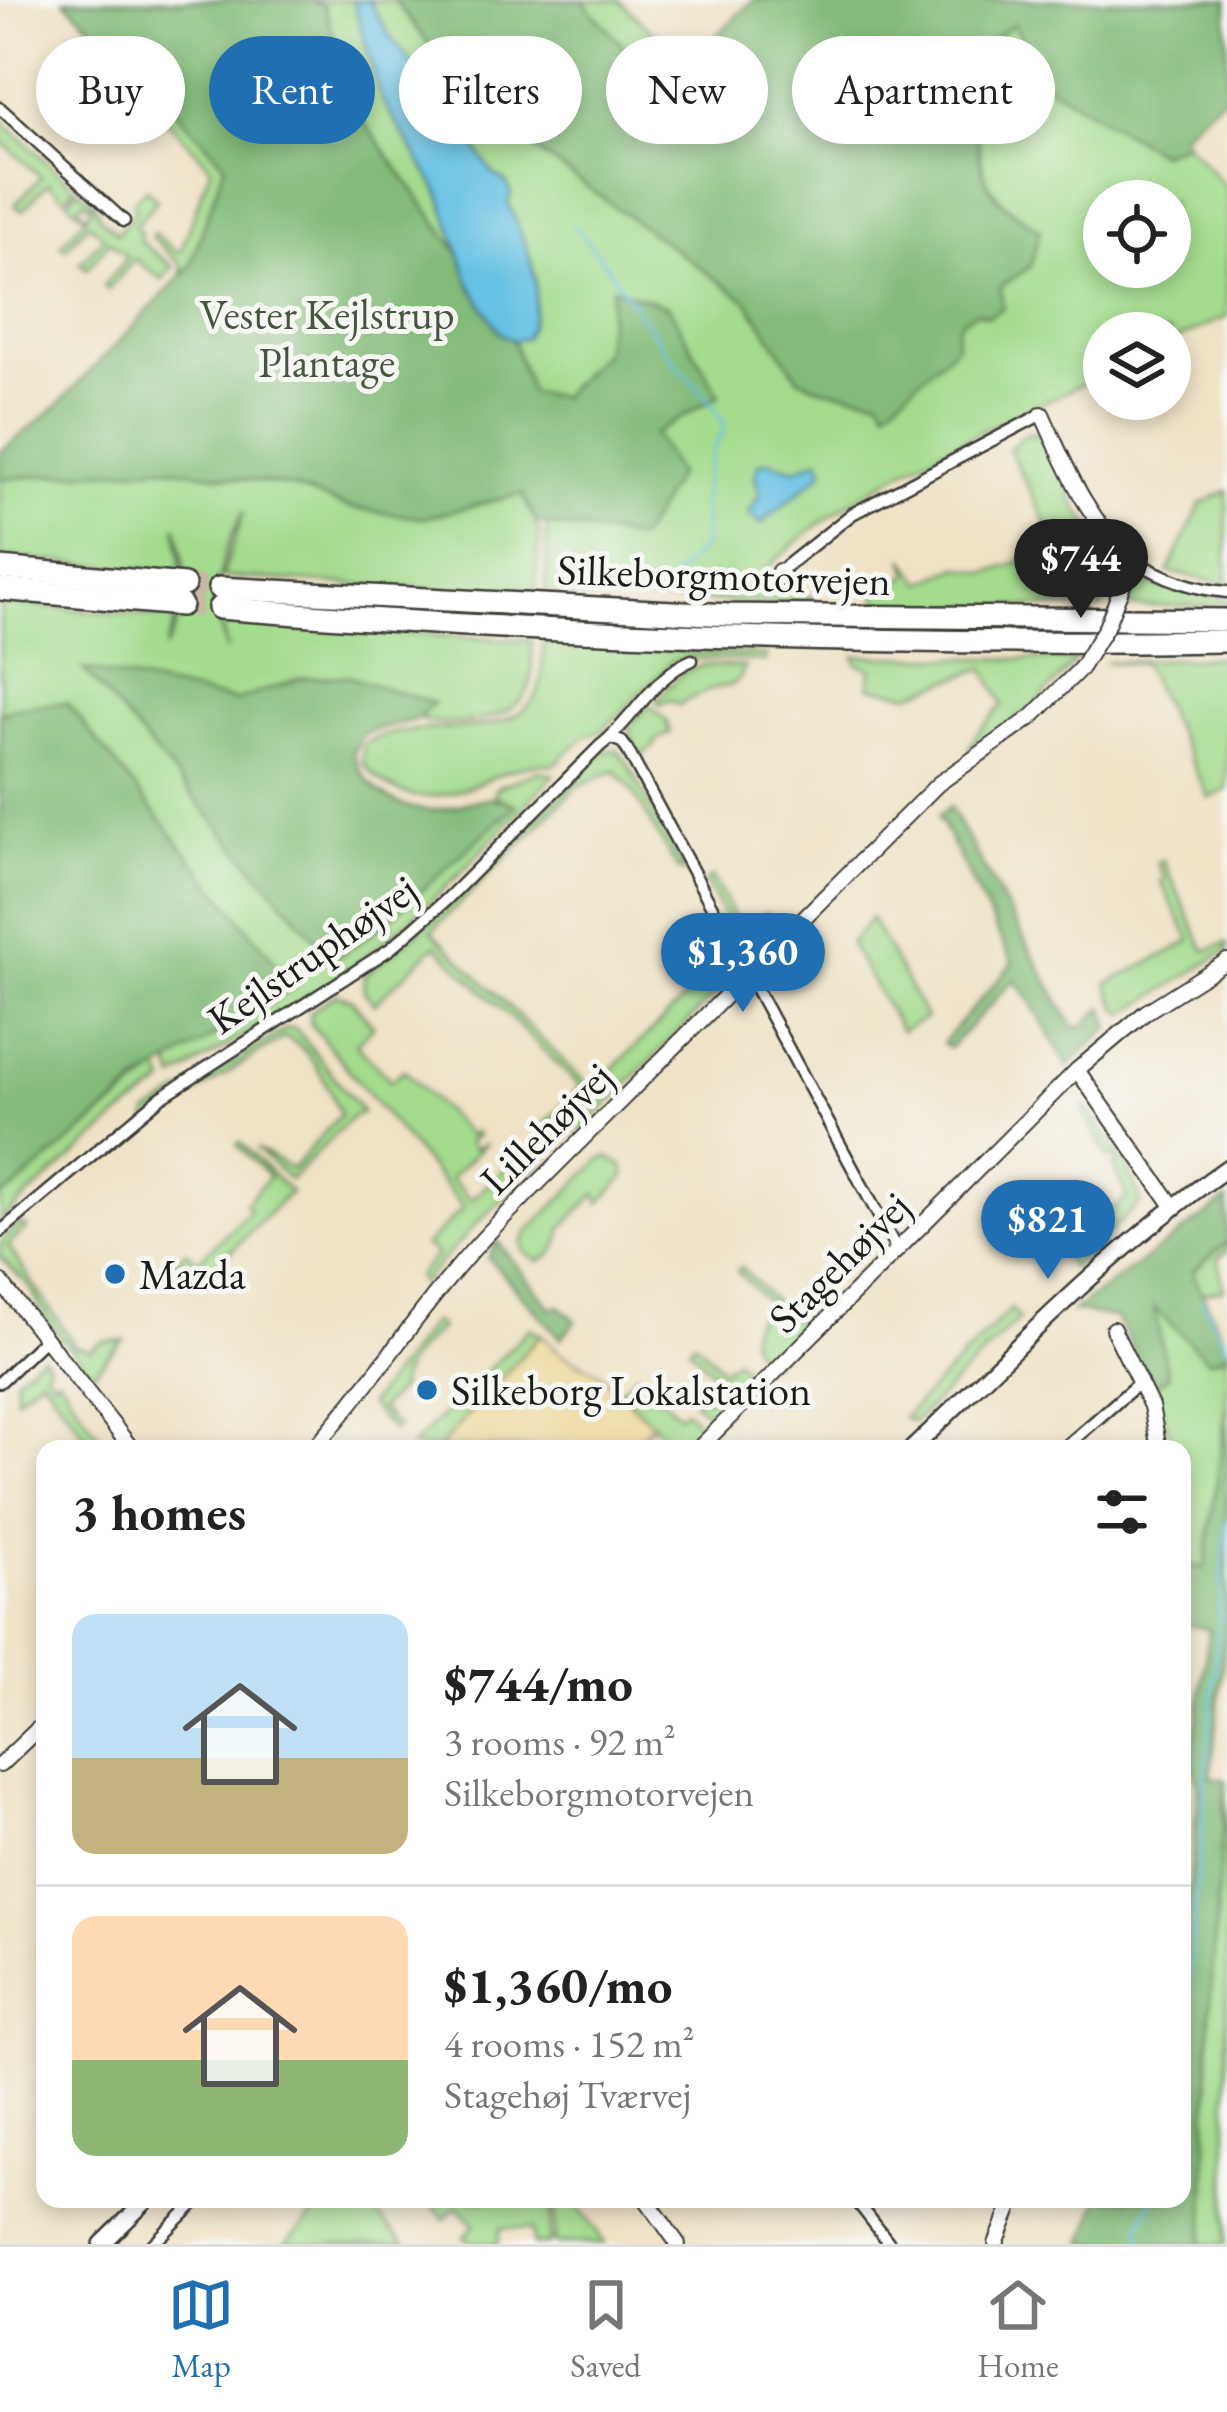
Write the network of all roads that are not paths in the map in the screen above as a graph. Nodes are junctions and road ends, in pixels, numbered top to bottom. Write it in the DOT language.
graph roads {
  1 [pos="0,109"];
  2 [pos="124,221"];
  3 [pos="1042,414"];
  4 [pos="1133,560"];
  5 [pos="0,568"];
  6 [pos="778,571"];
  7 [pos="765,583"];
  8 [pos="792,587"];
  9 [pos="0,589"];
  10 [pos="1227,592"];
  11 [pos="1227,620"];
  12 [pos="1227,641"];
  13 [pos="692,660"];
  14 [pos="613,739"];
  15 [pos="1227,962"];
  16 [pos="746,974"];
  17 [pos="1078,1070"];
  18 [pos="1227,1168"];
  19 [pos="1173,1206"];
  20 [pos="0,1232"];
  21 [pos="897,1250"];
  22 [pos="0,1281"];
  23 [pos="1113,1329"];
  24 [pos="46,1338"];
  25 [pos="1141,1381"];
  26 [pos="0,1382"];
  27 [pos="125,1440"];
  28 [pos="321,1440"];
  29 [pos="707,1440"];
  30 [pos="921,1440"];
  31 [pos="1073,1440"];
  32 [pos="1158,1440"];
  33 [pos="36,1731"];
  34 [pos="0,1765"];
  35 [pos="139,2208"];
  36 [pos="190,2208"];
  37 [pos="652,2208"];
  38 [pos="862,2208"];
  39 [pos="1010,2208"];
  40 [pos="102,2244"];
  41 [pos="153,2244"];
  42 [pos="678,2244"];
  43 [pos="890,2244"];
  44 [pos="996,2244"];
  1 -- 2 [label="street"];
  3 -- 4 [label="street"];
  3 -- 6 [label="street"];
  4 -- 10 [label="street"];
  4 -- 16 [label="street, Lillehøjvej, bridge"];
  5 -- 9 [label="highway"];
  6 -- 7 [label="street"];
  6 -- 8 [label="street"];
  11 -- 12 [label="highway, Silkeborgmotorvejen"];
  13 -- 14 [label="street, Kejlstruphøjvej"];
  14 -- 16 [label="street"];
  14 -- 20 [label="street, Kejlstruphøjvej"];
  15 -- 17 [label="street, Stagehøjvej"];
  16 -- 21 [label="street"];
  16 -- 28 [label="street, Lillehøjvej"];
  17 -- 19 [label="street"];
  17 -- 21 [label="street, Stagehøjvej"];
  18 -- 19 [label="main road"];
  19 -- 30 [label="main road"];
  21 -- 29 [label="street, Stagehøjvej"];
  22 -- 24 [label="street"];
  23 -- 25 [label="street"];
  24 -- 26 [label="street"];
  24 -- 27 [label="street"];
  25 -- 31 [label="street"];
  25 -- 32 [label="street"];
  33 -- 34 [label="street"];
  35 -- 40 [label="main road"];
  36 -- 41 [label="street"];
  37 -- 42 [label="street"];
  38 -- 43 [label="street"];
  39 -- 44 [label="street"];
}
